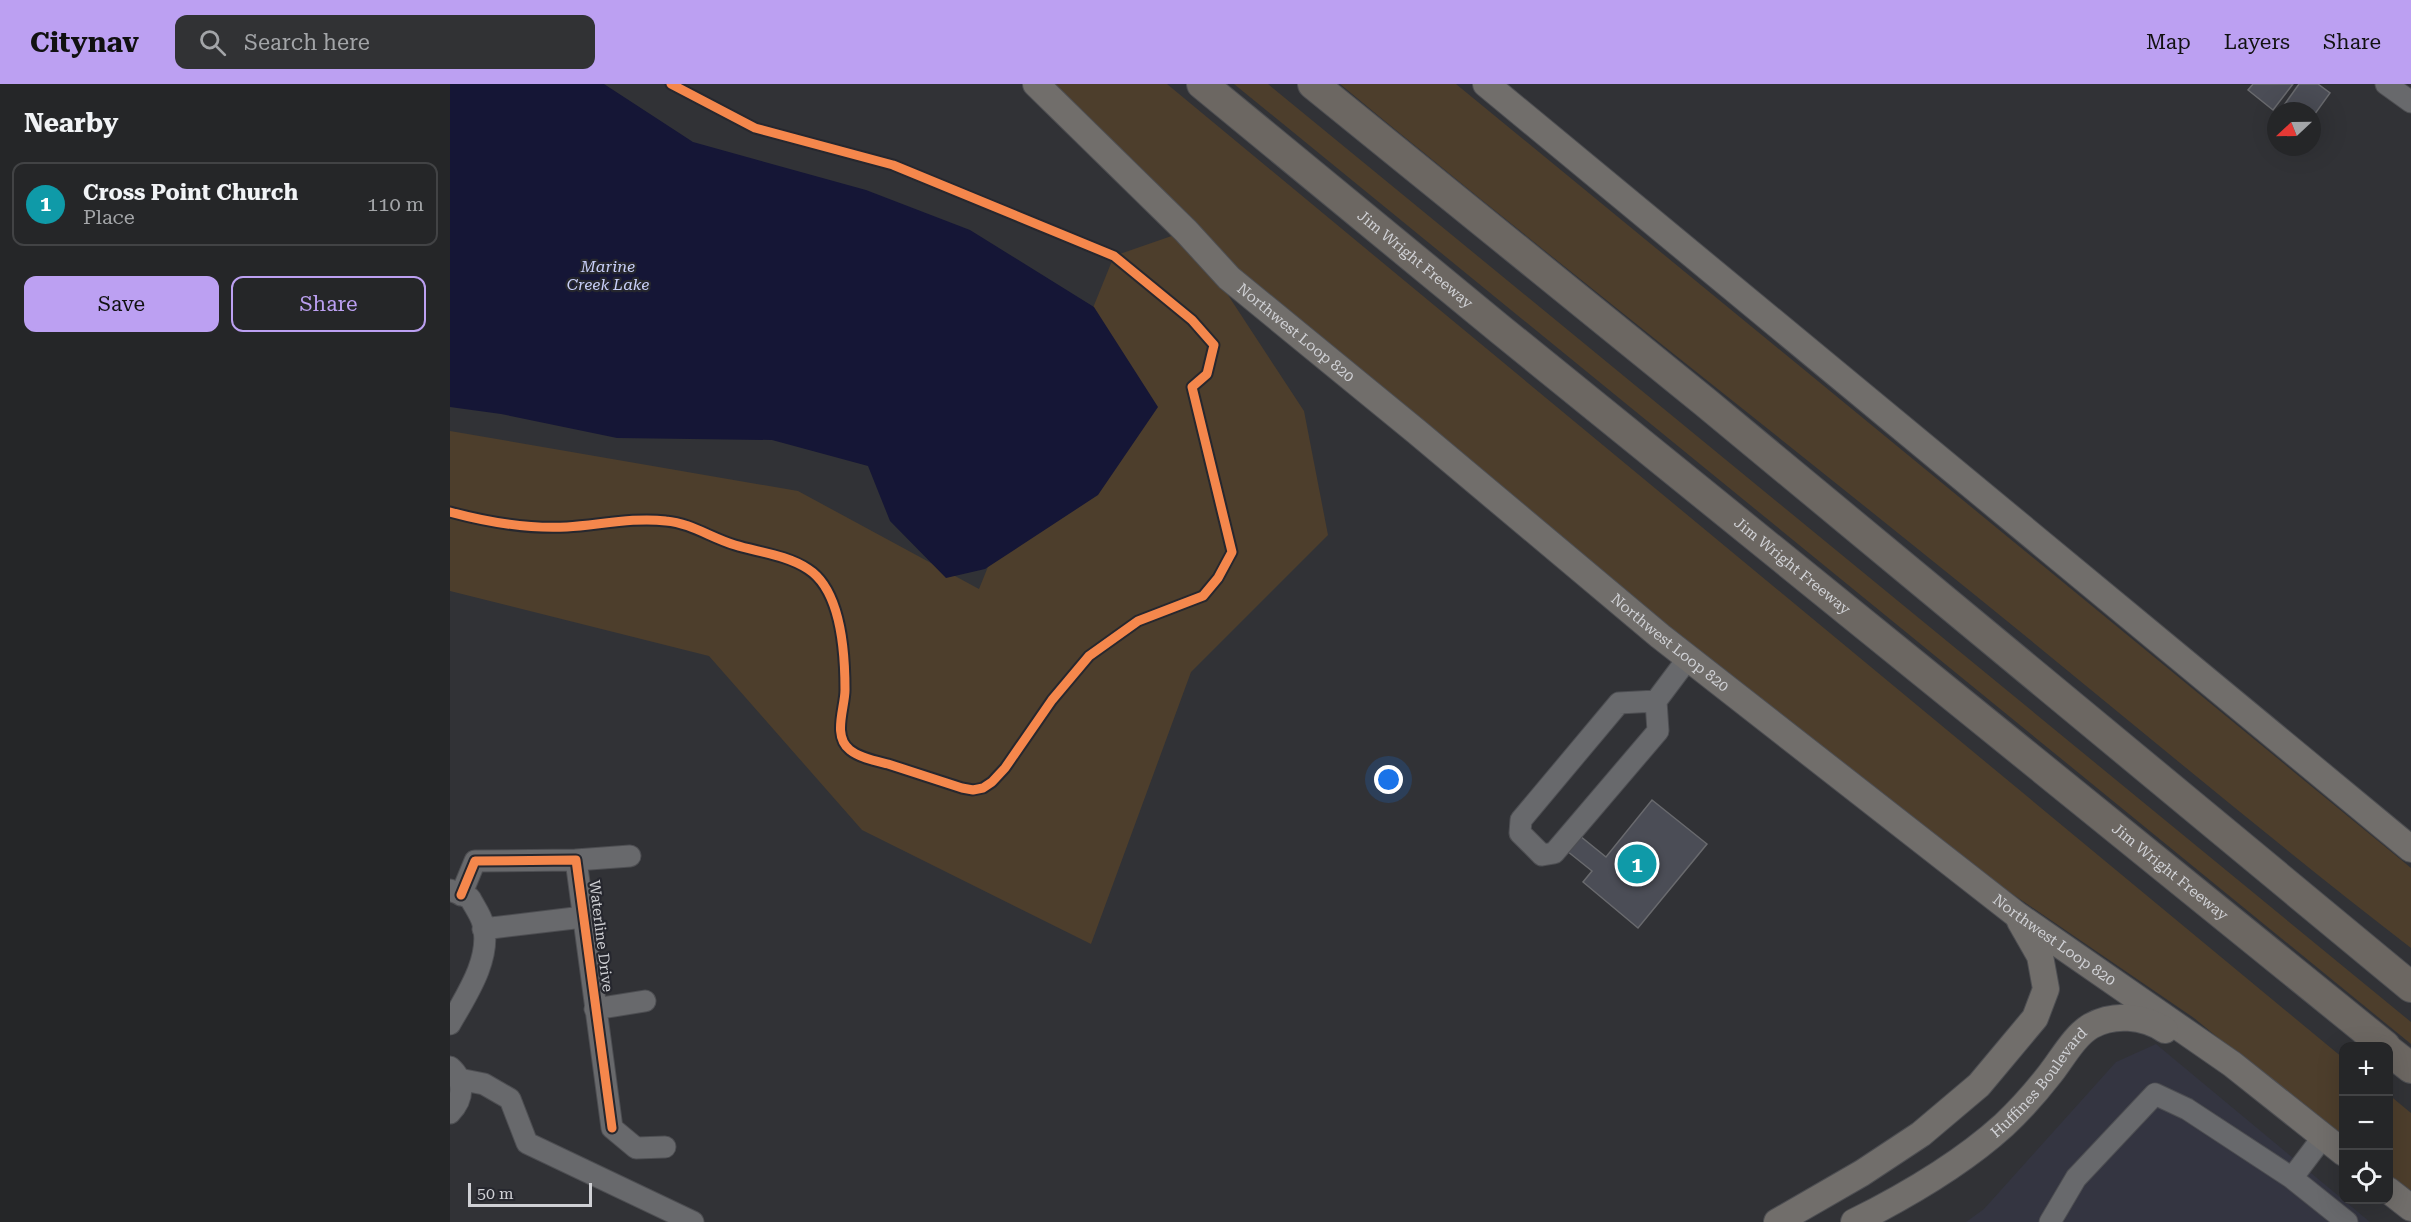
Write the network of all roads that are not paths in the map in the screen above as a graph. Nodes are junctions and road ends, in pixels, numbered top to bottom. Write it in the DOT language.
graph roads {
  1 [pos="1036,84"];
  2 [pos="1202,84"];
  3 [pos="1313,84"];
  4 [pos="1486,84"];
  5 [pos="2386,84"];
  6 [pos="2411,102"];
  7 [pos="1689,657"];
  8 [pos="1656,701"];
  9 [pos="2411,849"];
  10 [pos="630,856"];
  11 [pos="576,860"];
  12 [pos="456,892"];
  13 [pos="2017,915"];
  14 [pos="583,917"];
  15 [pos="2335,925"];
  16 [pos="483,929"];
  17 [pos="2411,963"];
  18 [pos="2411,987"];
  19 [pos="645,1002"];
  20 [pos="596,1009"];
  21 [pos="450,1024"];
  22 [pos="2379,1042"];
  23 [pos="2393,1054"];
  24 [pos="2232,1064"];
  25 [pos="2411,1068"];
  26 [pos="455,1073"];
  27 [pos="450,1113"];
  28 [pos="2324,1137"];
  29 [pos="665,1147"];
  30 [pos="2339,1150"];
  31 [pos="1862,1173"];
  32 [pos="2292,1178"];
  33 [pos="2393,1194"];
  34 [pos="1882,1208"];
  35 [pos="2411,1208"];
  36 [pos="693,1222"];
  37 [pos="1777,1222"];
  38 [pos="1854,1222"];
  39 [pos="2050,1222"];
  40 [pos="2347,1222"];
  1 -- 7 [label="main road, Northwest Loop 820"];
  2 -- 22 [label="highway, Jim Wright Freeway"];
  3 -- 15 [label="highway"];
  4 -- 9 [label="main road"];
  5 -- 6 [label="street"];
  7 -- 8 [label="street"];
  7 -- 13 [label="main road, Northwest Loop 820"];
  8 -- 8 [label="street"];
  10 -- 11 [label="street"];
  11 -- 12 [label="street"];
  11 -- 14 [label="street, Waterline Drive"];
  12 -- 16 [label="street"];
  13 -- 24 [label="main road, Northwest Loop 820"];
  13 -- 31 [label="main road"];
  14 -- 16 [label="street"];
  14 -- 20 [label="street, Waterline Drive"];
  15 -- 17 [label="highway"];
  15 -- 18 [label="highway"];
  16 -- 21 [label="street"];
  19 -- 20 [label="street"];
  20 -- 29 [label="street, Waterline Drive"];
  23 -- 25 [label="highway"];
  24 -- 28 [label="main road, Northwest Loop 820"];
  24 -- 34 [label="main road, Huffines Boulevard"];
  26 -- 27 [label="street"];
  26 -- 36 [label="street"];
  28 -- 30 [label="main road, Northwest Loop 820"];
  28 -- 32 [label="street"];
  31 -- 34 [label="main road"];
  31 -- 37 [label="main road"];
  32 -- 39 [label="street"];
  32 -- 40 [label="street"];
  33 -- 35 [label="main road"];
  34 -- 38 [label="main road, Huffines Boulevard"];
}
